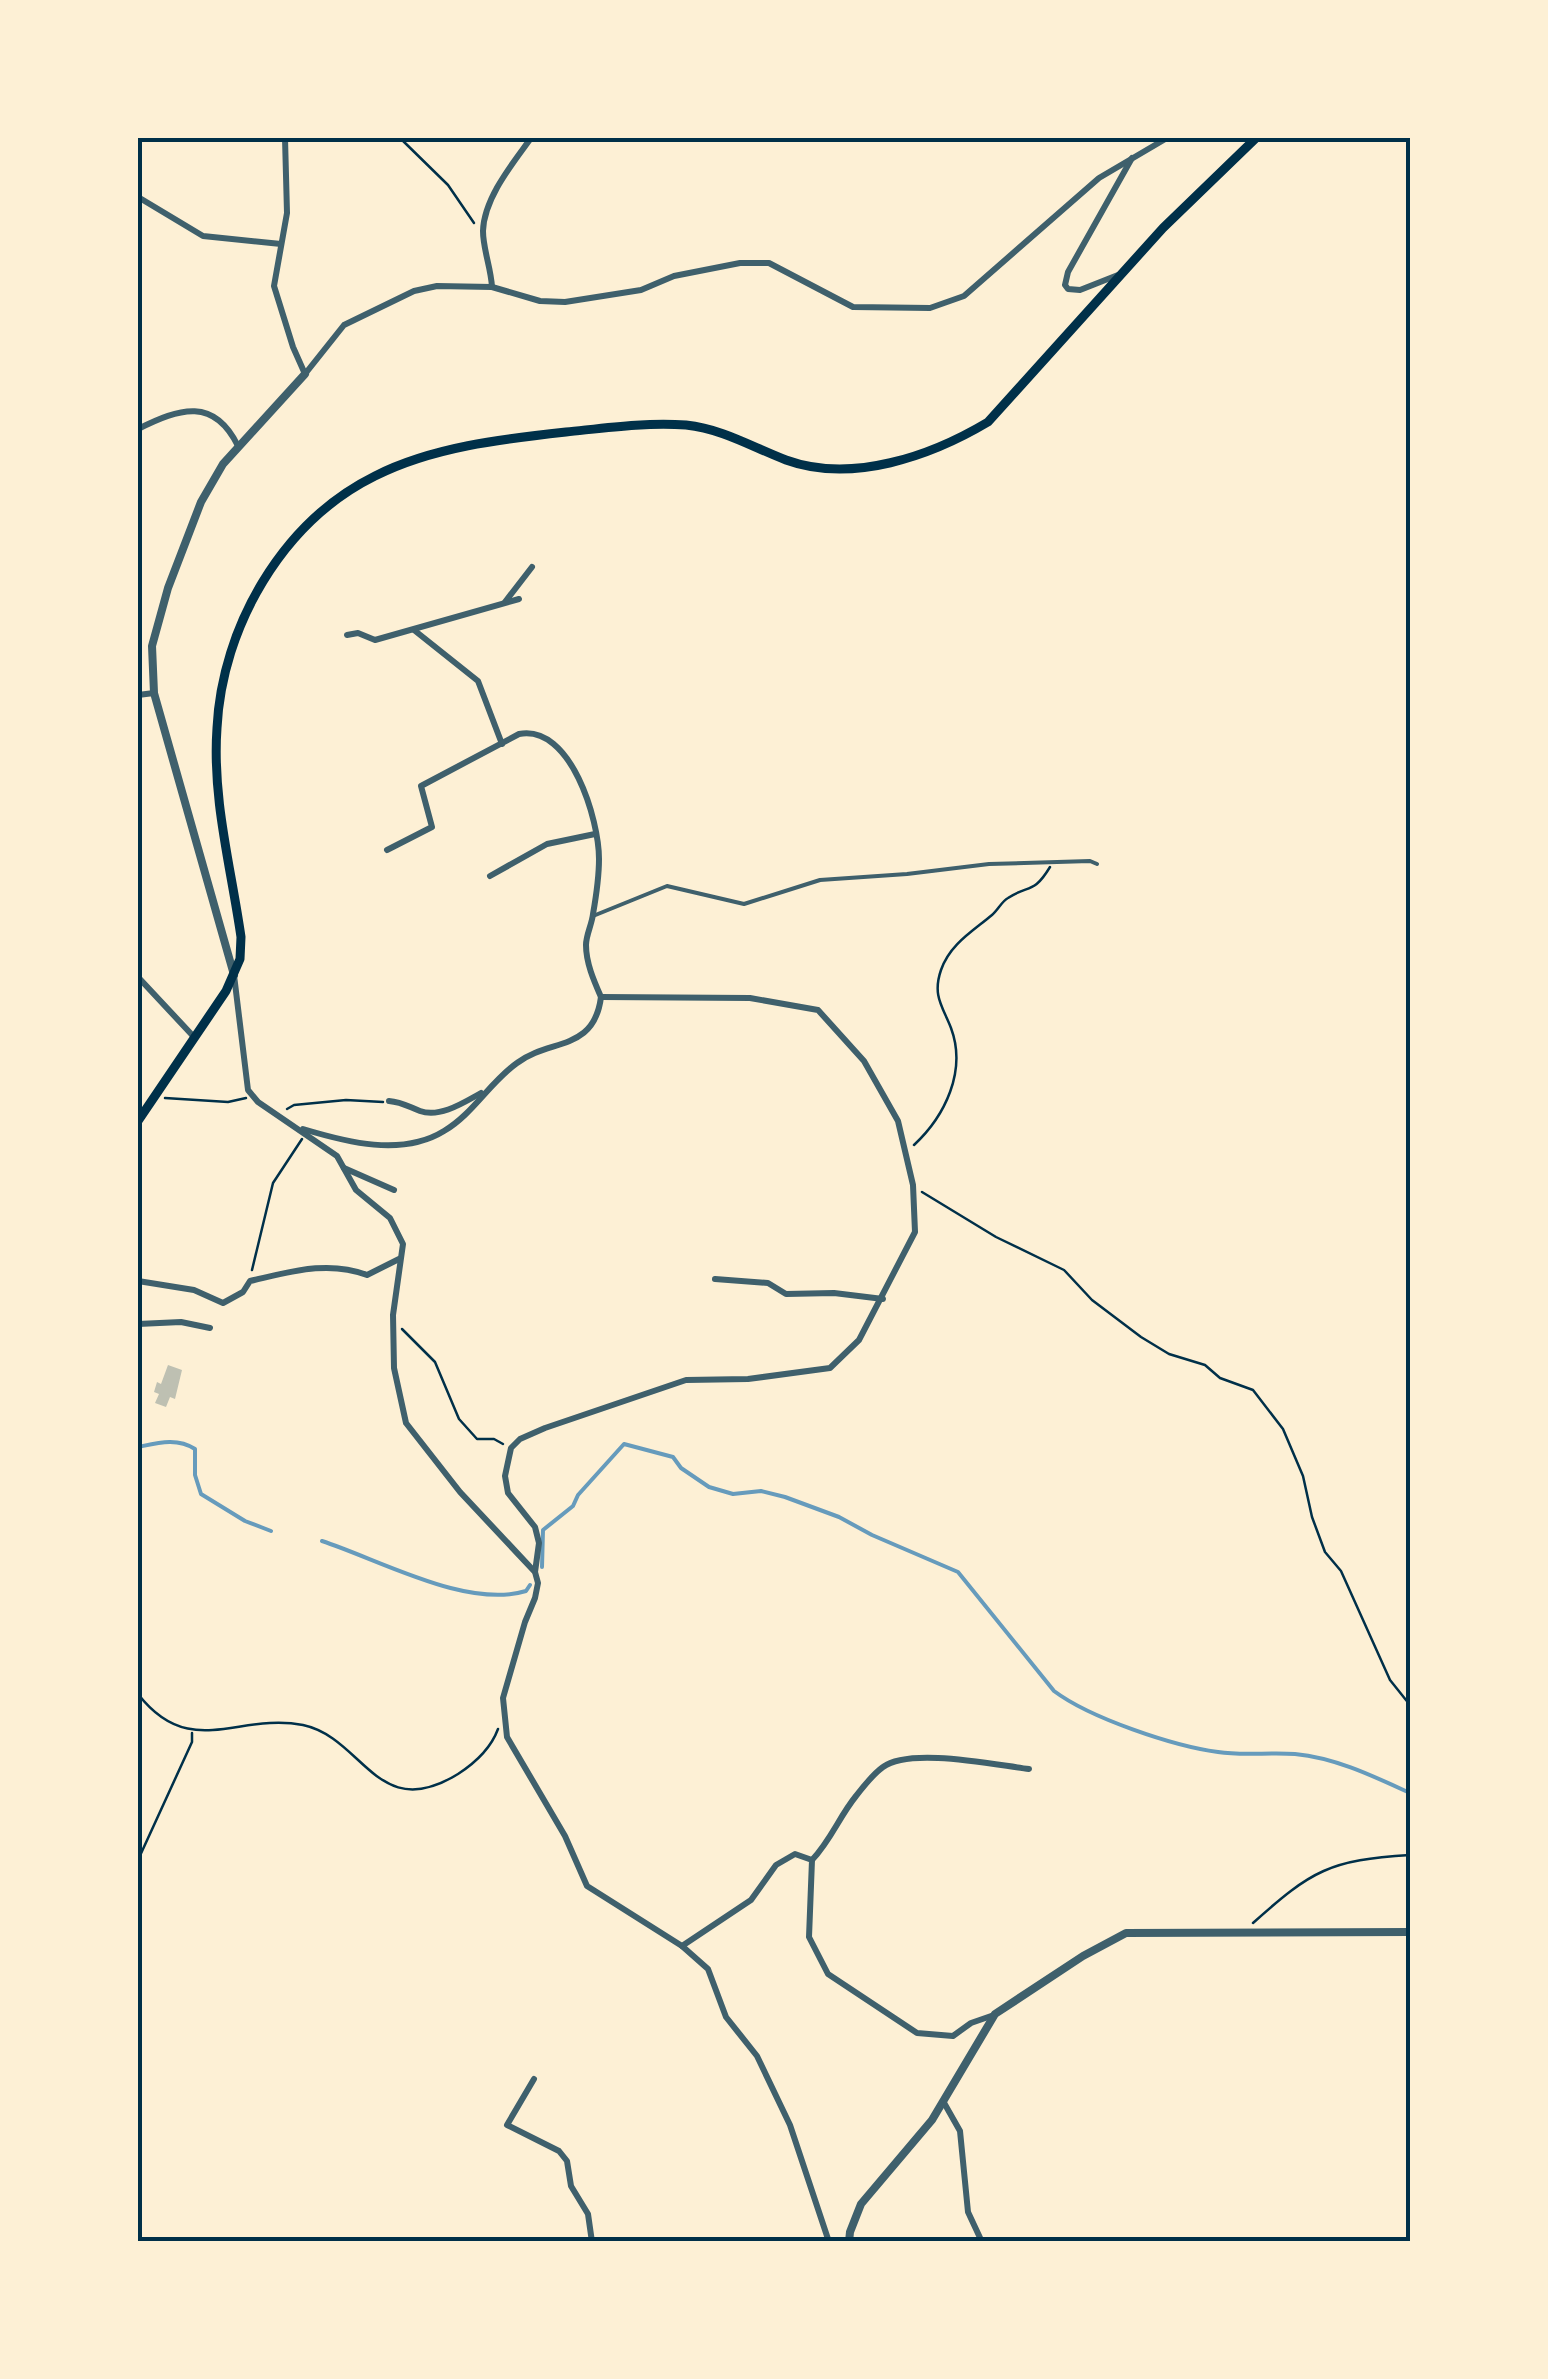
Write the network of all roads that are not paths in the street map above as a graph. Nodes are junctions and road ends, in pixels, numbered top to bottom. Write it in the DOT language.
graph roads {
  1 [pos="285,138"];
  2 [pos="531,138"];
  3 [pos="1167,138"];
  4 [pos="1256,138"];
  5 [pos="1132,158"];
  6 [pos="138,196"];
  7 [pos="281,244"];
  8 [pos="1124,273"];
  9 [pos="492,287"];
  10 [pos="305,374"];
  11 [pos="138,429"];
  12 [pos="238,446"];
  13 [pos="532,566"];
  14 [pos="519,598"];
  15 [pos="505,603"];
  16 [pos="414,630"];
  17 [pos="347,635"];
  18 [pos="154,694"];
  19 [pos="138,695"];
  20 [pos="502,744"];
  21 [pos="596,834"];
  22 [pos="388,850"];
  23 [pos="1097,864"];
  24 [pos="490,876"];
  25 [pos="593,916"];
  26 [pos="234,975"];
  27 [pos="138,977"];
  28 [pos="226,991"];
  29 [pos="601,997"];
  30 [pos="238,1006"];
  31 [pos="194,1037"];
  32 [pos="490,1087"];
  33 [pos="146,1102"];
  34 [pos="389,1102"];
  35 [pos="138,1121"];
  36 [pos="297,1128"];
  37 [pos="343,1167"];
  38 [pos="394,1190"];
  39 [pos="400,1258"];
  40 [pos="715,1279"];
  41 [pos="138,1281"];
  42 [pos="883,1299"];
  43 [pos="138,1324"];
  44 [pos="210,1328"];
  45 [pos="534,1572"];
  46 [pos="1029,1769"];
  47 [pos="812,1860"];
  48 [pos="1410,1932"];
  49 [pos="682,1946"];
  50 [pos="995,2014"];
  51 [pos="534,2078"];
  52 [pos="944,2101"];
  53 [pos="592,2242"];
  54 [pos="829,2242"];
  55 [pos="850,2242"];
  56 [pos="982,2242"];
  1 -- 7 [label="street"];
  2 -- 9 [label="street"];
  3 -- 5 [label="street"];
  4 -- 8 [label="main road"];
  5 -- 8 [label="street"];
  5 -- 9 [label="street"];
  6 -- 7 [label="street"];
  7 -- 10 [label="street"];
  8 -- 26 [label="main road"];
  9 -- 10 [label="street"];
  10 -- 12 [label="street"];
  11 -- 12 [label="street"];
  12 -- 18 [label="street"];
  13 -- 15 [label="street"];
  14 -- 15 [label="street"];
  15 -- 16 [label="street"];
  16 -- 17 [label="street"];
  16 -- 20 [label="street"];
  18 -- 19 [label="street"];
  18 -- 26 [label="street"];
  20 -- 21 [label="street"];
  20 -- 22 [label="street"];
  21 -- 24 [label="street"];
  21 -- 25 [label="street"];
  23 -- 25 [label="lane"];
  25 -- 29 [label="street"];
  26 -- 28 [label="main road"];
  26 -- 30 [label="street"];
  27 -- 31 [label="street"];
  28 -- 30 [label="street"];
  28 -- 31 [label="main road"];
  29 -- 32 [label="street"];
  29 -- 42 [label="street"];
  30 -- 36 [label="street"];
  31 -- 33 [label="main road"];
  32 -- 34 [label="street"];
  32 -- 36 [label="street"];
  33 -- 35 [label="main road"];
  36 -- 37 [label="street"];
  37 -- 38 [label="street"];
  37 -- 39 [label="street"];
  39 -- 41 [label="street"];
  39 -- 45 [label="street"];
  40 -- 42 [label="street"];
  42 -- 45 [label="street"];
  43 -- 44 [label="street"];
  45 -- 49 [label="street"];
  46 -- 47 [label="street"];
  47 -- 49 [label="street"];
  47 -- 50 [label="street"];
  48 -- 50 [label="street"];
  49 -- 54 [label="street"];
  50 -- 52 [label="street"];
  51 -- 53 [label="street"];
  52 -- 55 [label="street"];
  52 -- 56 [label="street"];
}
